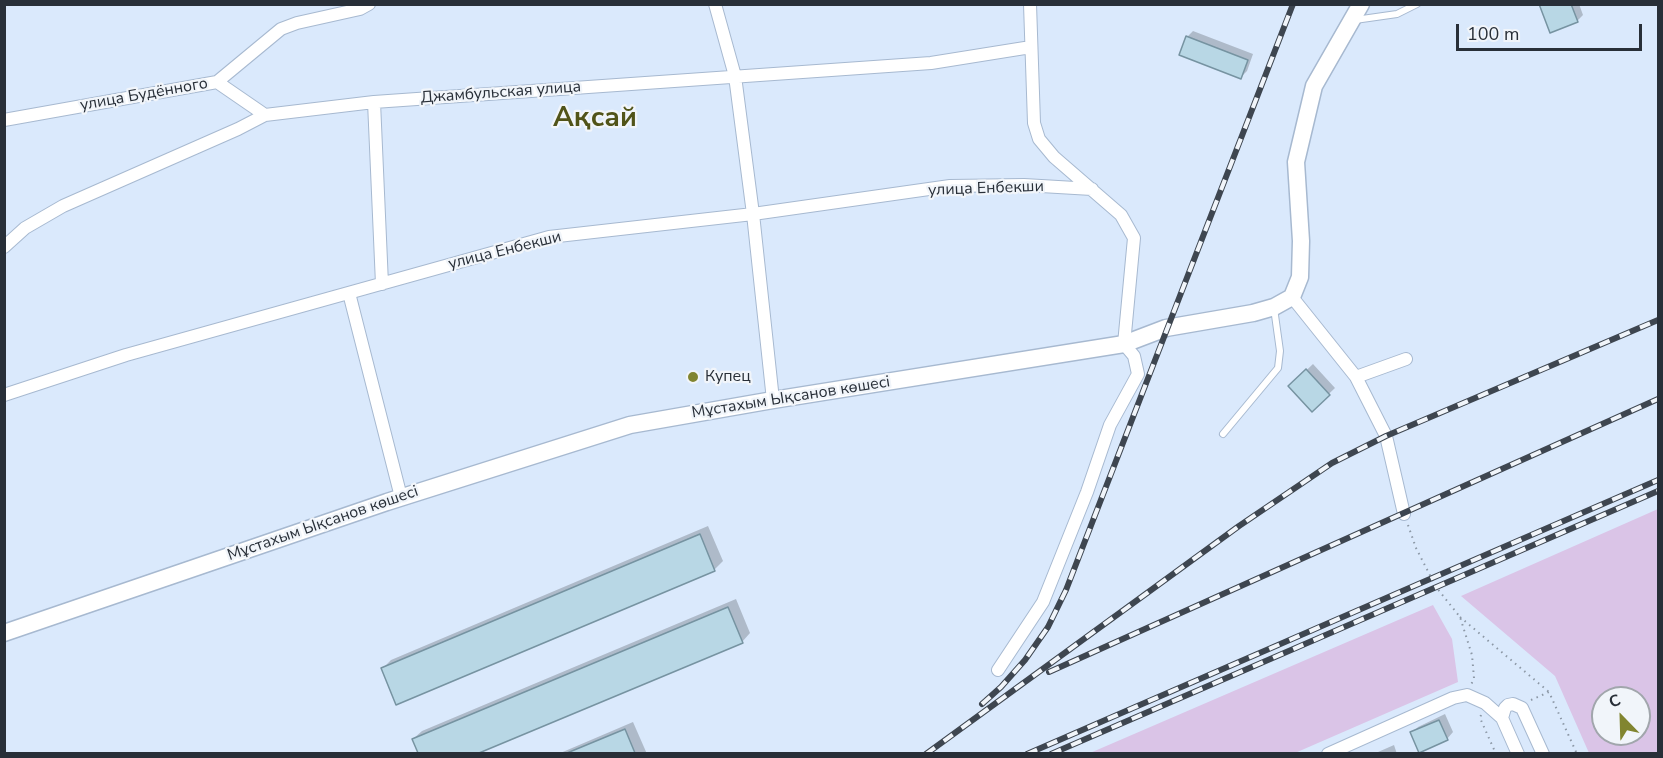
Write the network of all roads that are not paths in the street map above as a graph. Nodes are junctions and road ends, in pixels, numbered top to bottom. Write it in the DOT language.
graph roads {
  1 [pos="369,4"];
  2 [pos="715,4"];
  3 [pos="1030,4"];
  4 [pos="1361,4"];
  5 [pos="1417,4"];
  6 [pos="1352,21"];
  7 [pos="1031,47"];
  8 [pos="735,76"];
  9 [pos="217,82"];
  10 [pos="374,102"];
  11 [pos="265,115"];
  12 [pos="4,120"];
  13 [pos="1092,189"];
  14 [pos="753,214"];
  15 [pos="4,247"];
  16 [pos="382,284"];
  17 [pos="349,293"];
  18 [pos="1292,297"];
  19 [pos="1274,308"];
  20 [pos="1124,344"];
  21 [pos="1406,359"];
  22 [pos="1356,377"];
  23 [pos="4,395"];
  24 [pos="773,400"];
  25 [pos="1223,435"];
  26 [pos="401,498"];
  27 [pos="1404,514"];
  28 [pos="4,633"];
  29 [pos="998,670"];
  30 [pos="1502,718"];
  31 [pos="1329,753"];
  32 [pos="1518,753"];
  33 [pos="1543,753"];
  1 -- 9 [label="street, улица Будённого"];
  2 -- 8 [label="street"];
  3 -- 7 [label="street"];
  4 -- 6 [label="main road"];
  5 -- 6 [label="lane"];
  6 -- 18 [label="main road"];
  7 -- 8 [label="street, Джамбульская улица"];
  7 -- 13 [label="street"];
  8 -- 10 [label="street, Джамбульская улица"];
  8 -- 14 [label="street"];
  9 -- 11 [label="street"];
  9 -- 12 [label="street, улица Будённого"];
  10 -- 11 [label="street, Джамбульская улица"];
  10 -- 16 [label="street"];
  11 -- 15 [label="street, Джамбульская улица"];
  13 -- 14 [label="street, улица Енбекши"];
  13 -- 20 [label="street"];
  14 -- 16 [label="street, улица Енбекши"];
  14 -- 24 [label="street"];
  16 -- 17 [label="street, улица Енбекши"];
  17 -- 23 [label="street, улица Енбекши"];
  17 -- 26 [label="street"];
  18 -- 19 [label="main road, Мұстахым Ықсанов көшесі"];
  18 -- 22 [label="street"];
  19 -- 20 [label="main road, Мұстахым Ықсанов көшесі"];
  19 -- 25 [label="lane"];
  20 -- 24 [label="main road, Мұстахым Ықсанов көшесі"];
  20 -- 29 [label="street"];
  21 -- 22 [label="street"];
  22 -- 27 [label="street"];
  24 -- 26 [label="main road, Мұстахым Ықсанов көшесі"];
  26 -- 28 [label="main road, Мұстахым Ықсанов көшесі"];
  30 -- 31 [label="street"];
  30 -- 32 [label="street"];
  30 -- 33 [label="street"];
}
